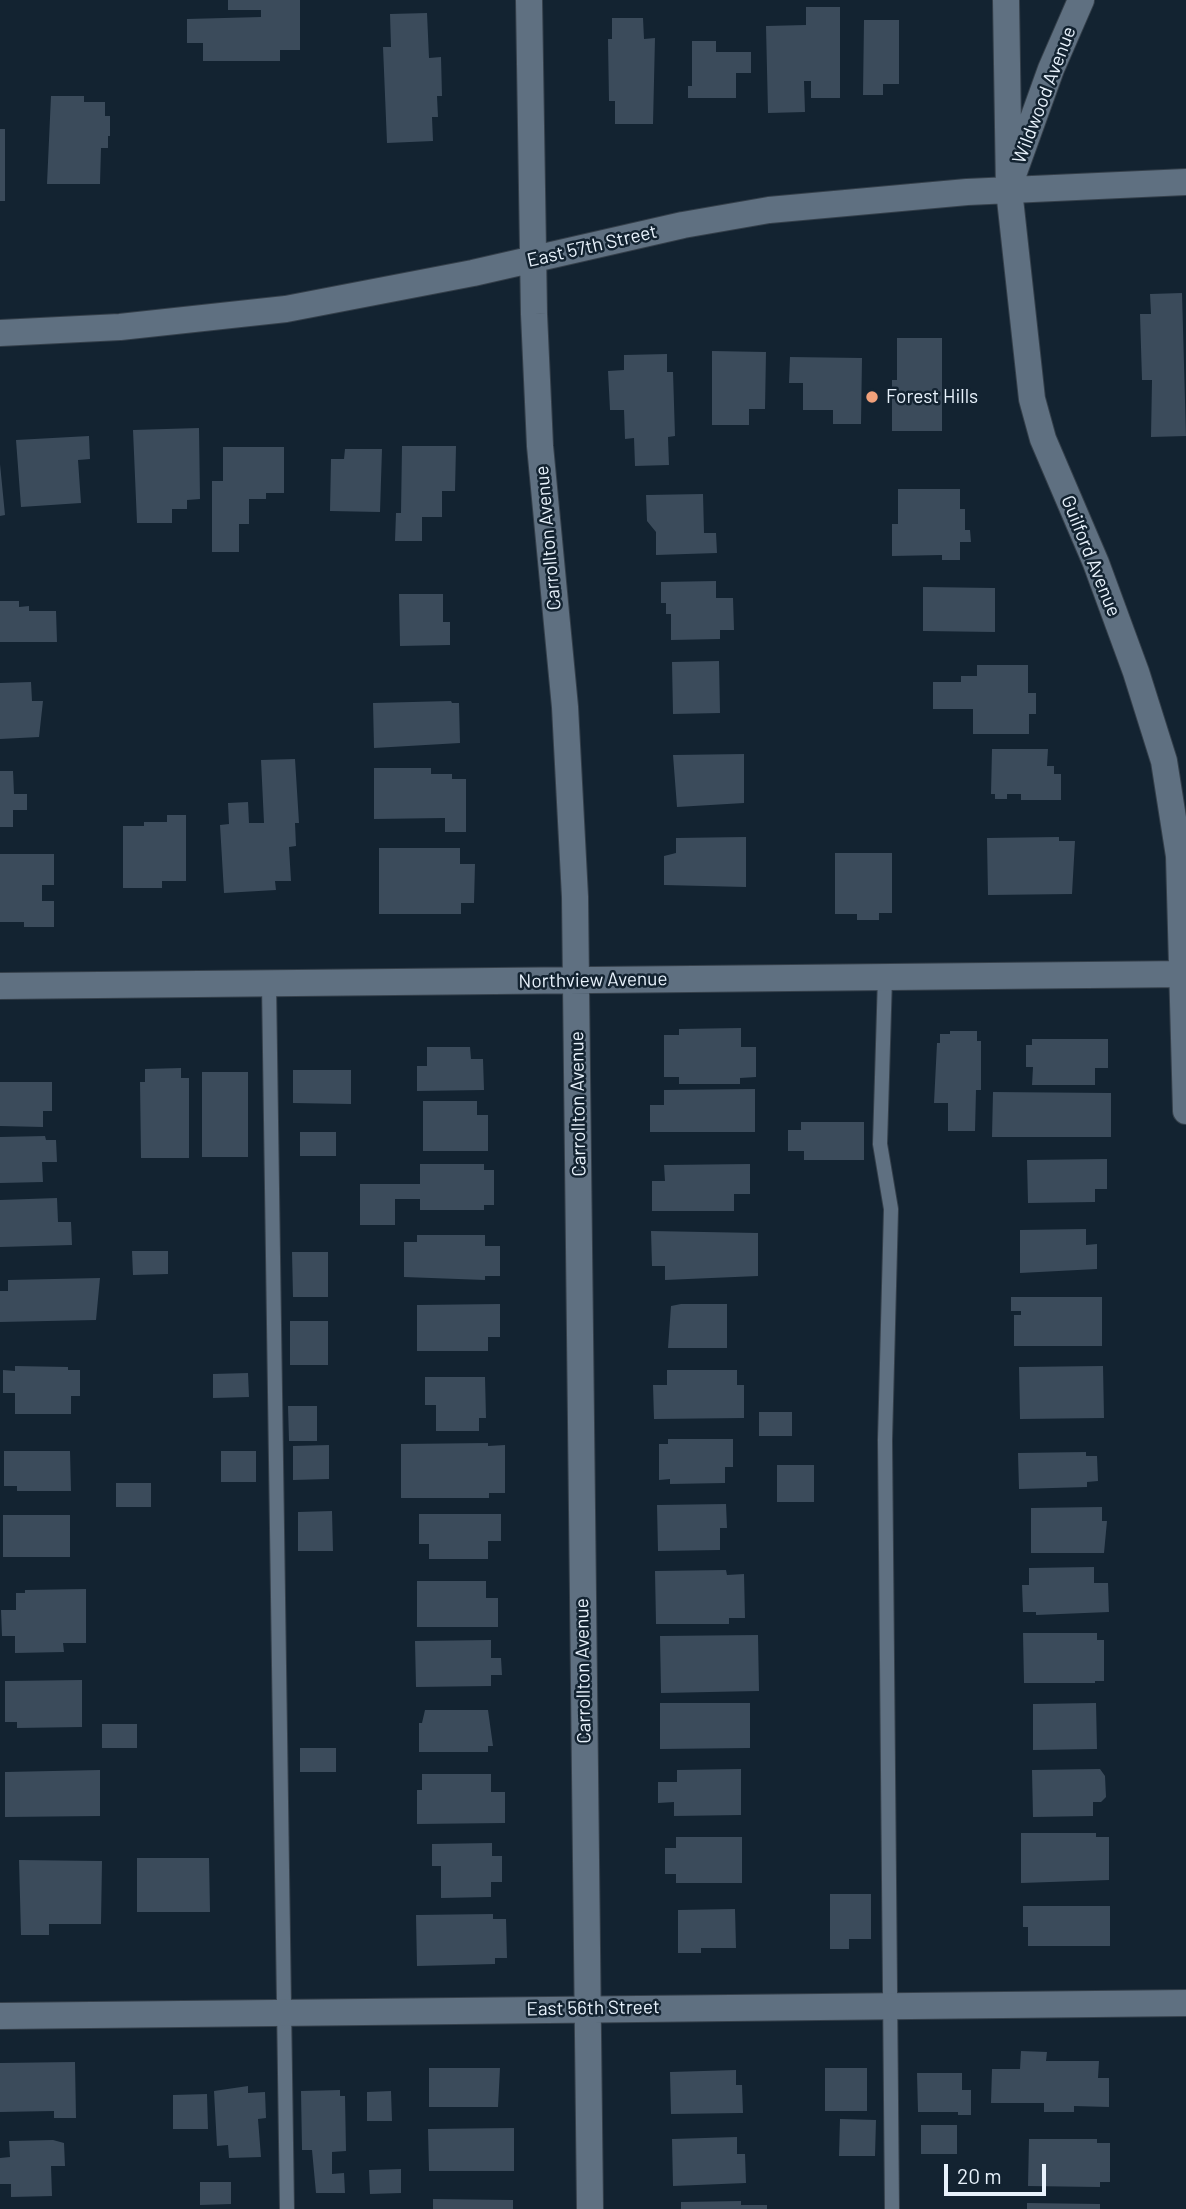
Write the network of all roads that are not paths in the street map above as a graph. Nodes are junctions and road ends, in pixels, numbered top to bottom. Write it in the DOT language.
graph roads {
  1 [pos="529,0"];
  2 [pos="1006,0"];
  3 [pos="1081,0"];
  4 [pos="1186,183"];
  5 [pos="1009,190"];
  6 [pos="533,260"];
  7 [pos="0,333"];
  8 [pos="1185,974"];
  9 [pos="885,977"];
  10 [pos="576,981"];
  11 [pos="268,984"];
  12 [pos="0,986"];
  13 [pos="1186,1111"];
  14 [pos="1186,2003"];
  15 [pos="889,2005"];
  16 [pos="587,2007"];
  17 [pos="286,2012"];
  18 [pos="0,2016"];
  19 [pos="287,2209"];
  20 [pos="590,2209"];
  21 [pos="892,2209"];
  1 -- 6 [label="street, Carrollton Avenue"];
  2 -- 5 [label="street, Guilford Avenue"];
  3 -- 5 [label="street, Wildwood Avenue"];
  4 -- 5 [label="street, East 57th Street"];
  5 -- 6 [label="street, East 57th Street"];
  5 -- 8 [label="street, Guilford Avenue"];
  6 -- 7 [label="street, East 57th Street"];
  6 -- 10 [label="street, Carrollton Avenue"];
  8 -- 9 [label="street, Northview Avenue"];
  8 -- 13 [label="street, Guilford Avenue"];
  9 -- 10 [label="street, Northview Avenue"];
  9 -- 15 [label="lane"];
  10 -- 11 [label="street, Northview Avenue"];
  10 -- 16 [label="street, Carrollton Avenue"];
  11 -- 12 [label="street, Northview Avenue"];
  11 -- 17 [label="lane"];
  14 -- 15 [label="street, East 56th Street"];
  15 -- 16 [label="street, East 56th Street"];
  15 -- 21 [label="lane"];
  16 -- 17 [label="street, East 56th Street"];
  16 -- 20 [label="street, Carrollton Avenue"];
  17 -- 18 [label="street, East 56th Street"];
  17 -- 19 [label="lane"];
}
